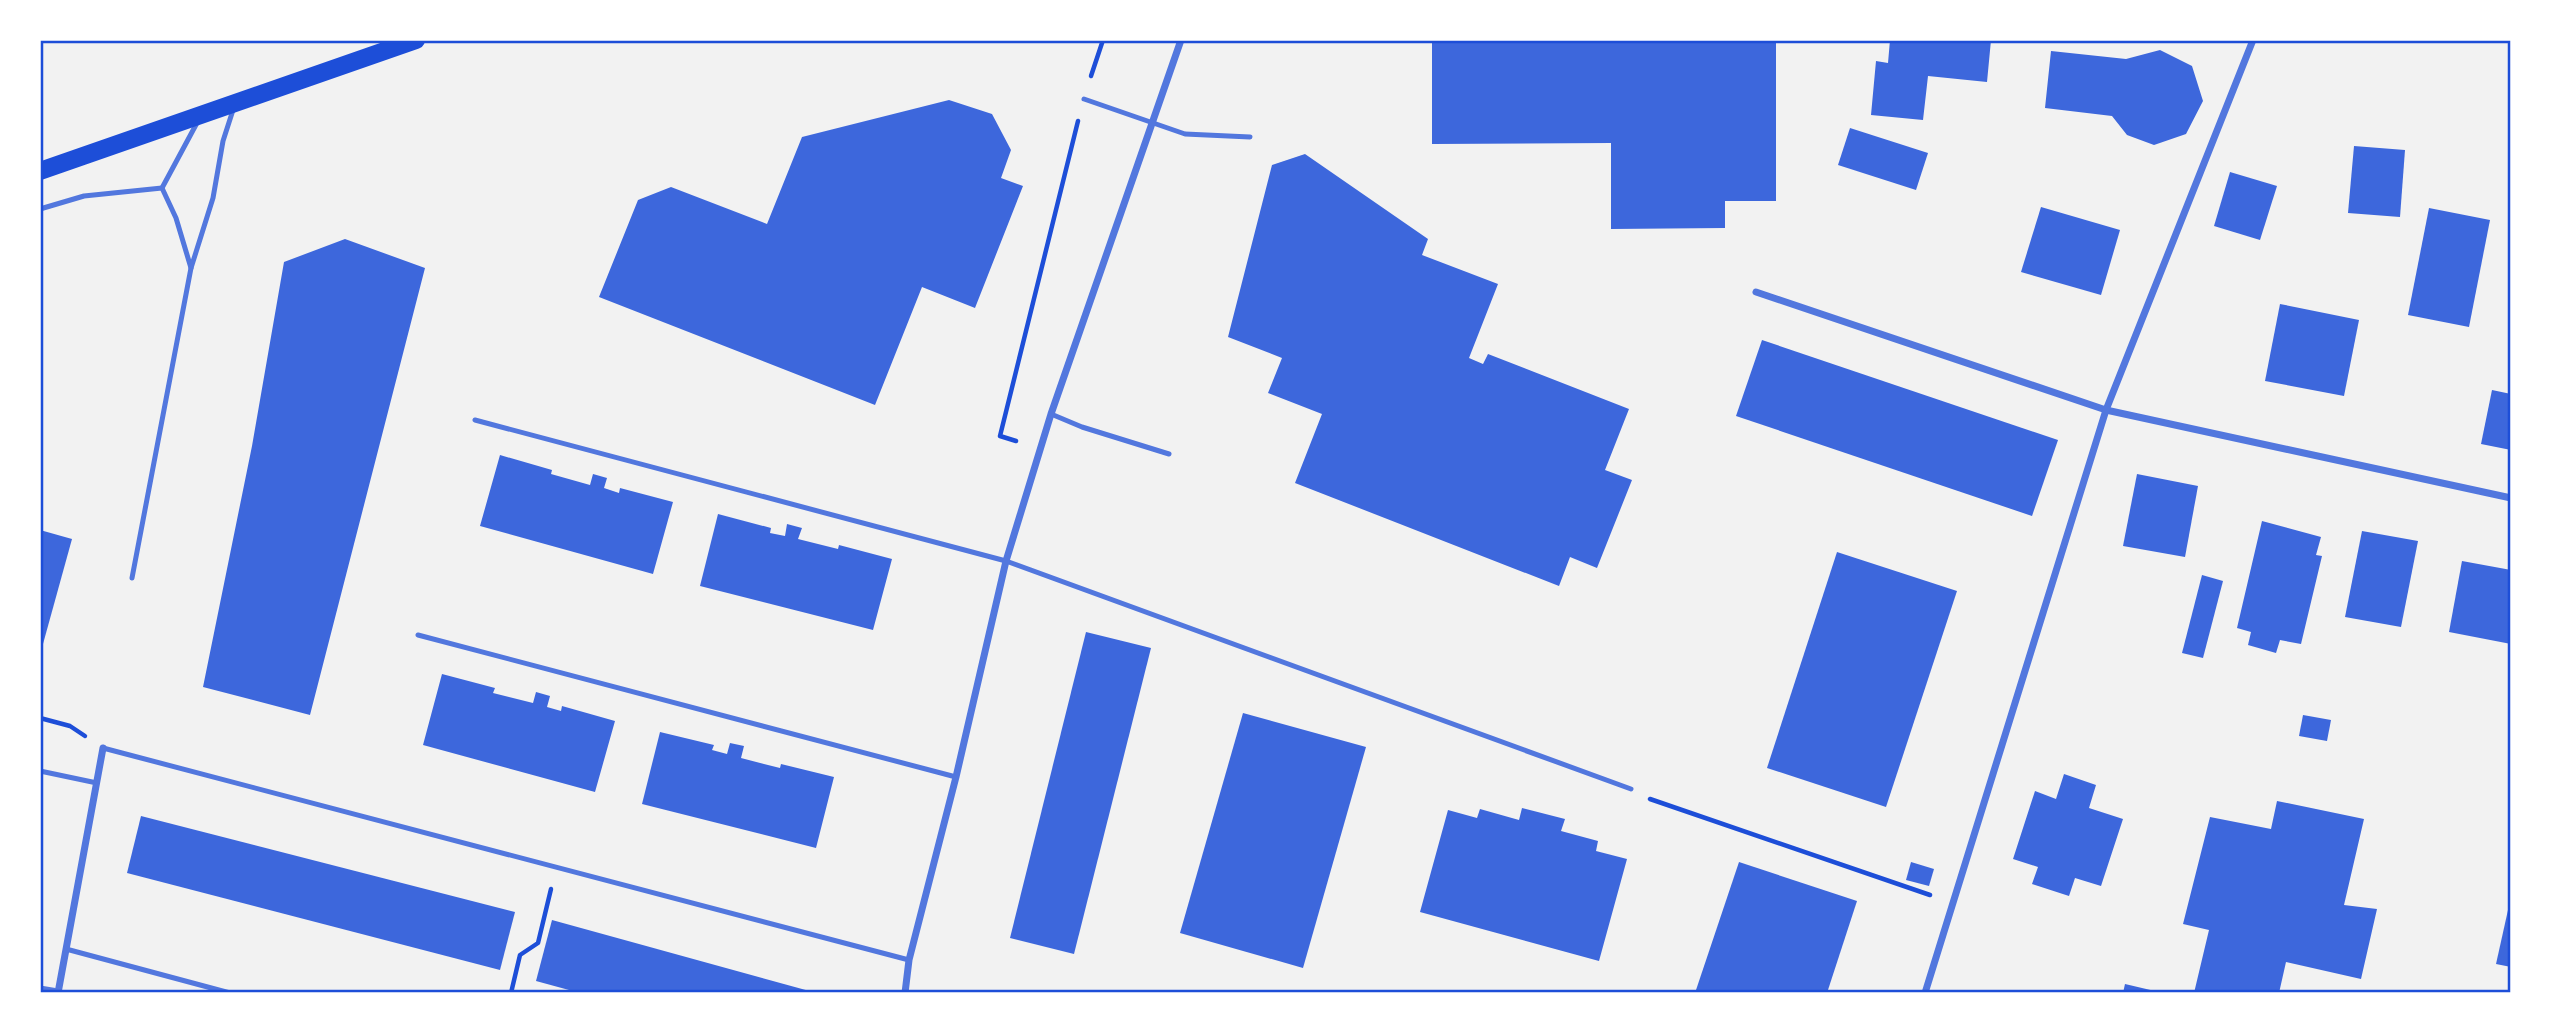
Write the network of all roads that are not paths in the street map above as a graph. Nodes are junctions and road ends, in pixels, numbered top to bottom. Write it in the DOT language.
graph roads {
  1 [pos="415,40"];
  2 [pos="1181,40"];
  3 [pos="2253,40"];
  4 [pos="1084,99"];
  5 [pos="235,103"];
  6 [pos="202,115"];
  7 [pos="1152,123"];
  8 [pos="1250,137"];
  9 [pos="40,171"];
  10 [pos="162,188"];
  11 [pos="40,209"];
  12 [pos="191,268"];
  13 [pos="1756,292"];
  14 [pos="2106,410"];
  15 [pos="1051,414"];
  16 [pos="475,420"];
  17 [pos="1169,454"];
  18 [pos="2511,498"];
  19 [pos="1006,561"];
  20 [pos="132,578"];
  21 [pos="418,635"];
  22 [pos="103,748"];
  23 [pos="40,771"];
  24 [pos="956,777"];
  25 [pos="97,783"];
  26 [pos="1631,789"];
  27 [pos="66,949"];
  28 [pos="909,960"];
  29 [pos="40,988"];
  30 [pos="58,992"];
  31 [pos="230,993"];
  32 [pos="905,993"];
  33 [pos="1924,993"];
  1 -- 5 [label="main road"];
  2 -- 7 [label="street"];
  3 -- 14 [label="street"];
  4 -- 7 [label="lane"];
  5 -- 6 [label="main road"];
  5 -- 12 [label="lane"];
  6 -- 9 [label="main road"];
  6 -- 10 [label="lane"];
  7 -- 8 [label="lane"];
  7 -- 15 [label="street"];
  10 -- 11 [label="lane"];
  10 -- 12 [label="lane"];
  12 -- 20 [label="lane"];
  13 -- 14 [label="street"];
  14 -- 18 [label="street"];
  14 -- 33 [label="street"];
  15 -- 17 [label="lane"];
  15 -- 19 [label="street"];
  16 -- 19 [label="lane"];
  19 -- 24 [label="street"];
  19 -- 26 [label="lane"];
  21 -- 24 [label="lane"];
  22 -- 25 [label="street"];
  22 -- 28 [label="lane"];
  23 -- 25 [label="lane"];
  24 -- 28 [label="street"];
  25 -- 27 [label="street"];
  27 -- 30 [label="street"];
  27 -- 31 [label="lane"];
  28 -- 32 [label="street"];
  29 -- 30 [label="lane"];
}
